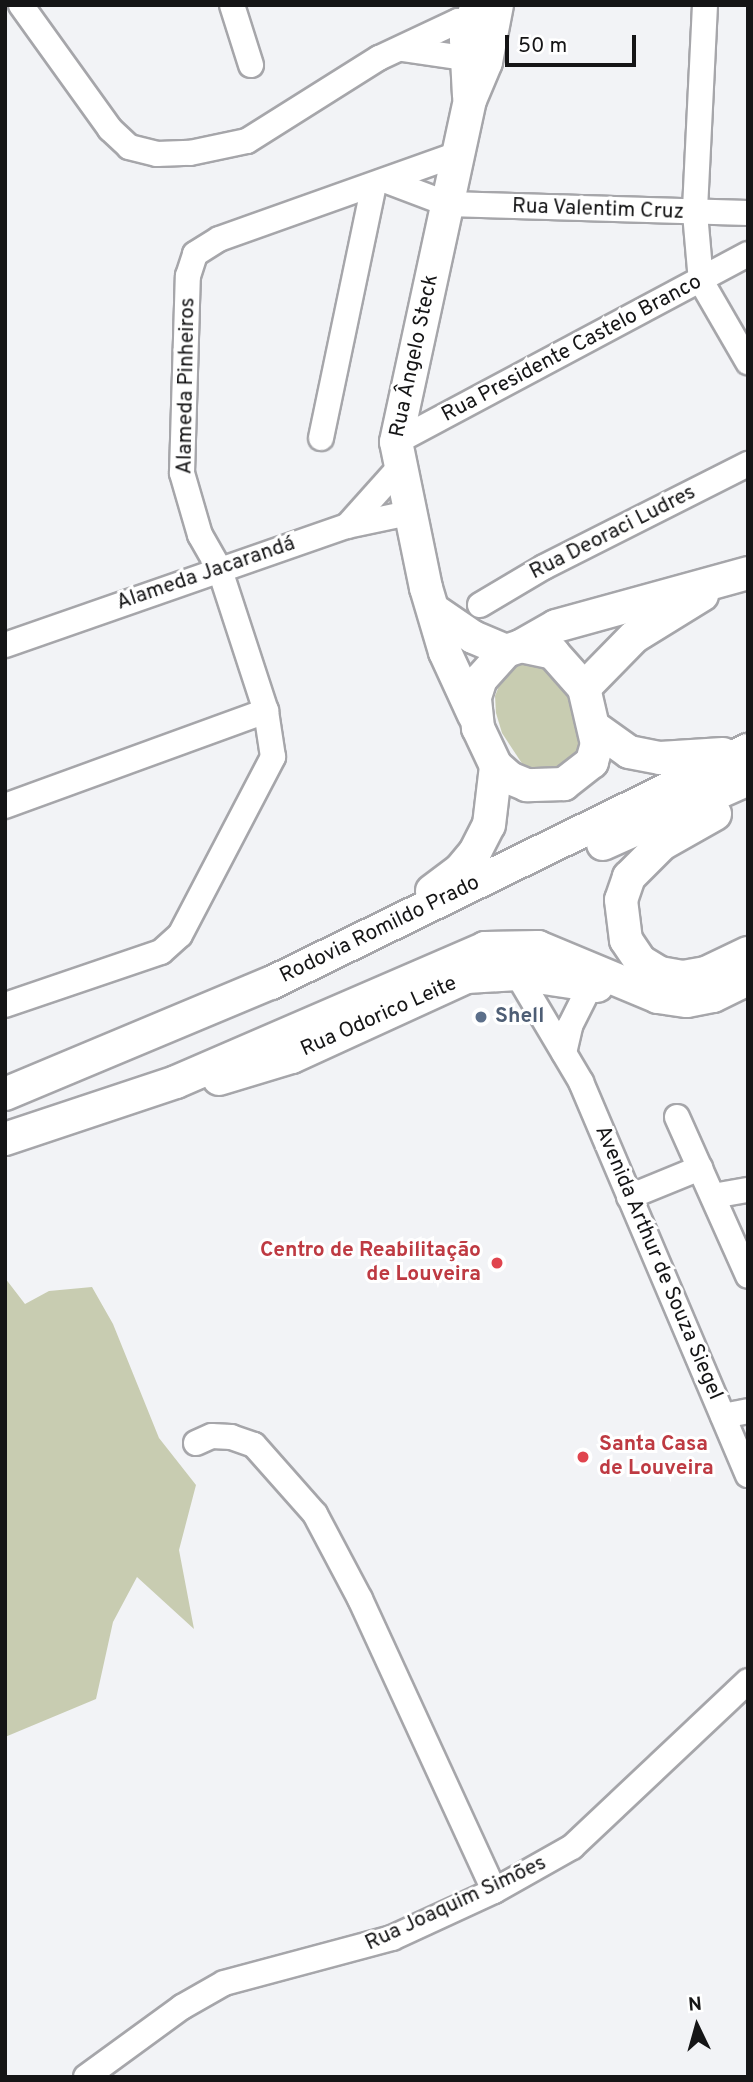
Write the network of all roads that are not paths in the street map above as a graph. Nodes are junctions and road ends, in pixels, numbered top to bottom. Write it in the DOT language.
graph roads {
  1 [pos="21,5"];
  2 [pos="232,5"];
  3 [pos="705,5"];
  4 [pos="485,14"];
  5 [pos="401,49"];
  6 [pos="476,59"];
  7 [pos="251,65"];
  8 [pos="458,154"];
  9 [pos="380,183"];
  10 [pos="448,204"];
  11 [pos="748,213"];
  12 [pos="695,214"];
  13 [pos="748,254"];
  14 [pos="701,281"];
  15 [pos="748,362"];
  16 [pos="321,438"];
  17 [pos="397,455"];
  18 [pos="748,464"];
  19 [pos="409,513"];
  20 [pos="347,526"];
  21 [pos="220,570"];
  22 [pos="734,578"];
  23 [pos="480,605"];
  24 [pos="435,611"];
  25 [pos="5,645"];
  26 [pos="513,648"];
  27 [pos="584,688"];
  28 [pos="266,711"];
  29 [pos="474,715"];
  30 [pos="594,727"];
  31 [pos="747,760"];
  32 [pos="496,765"];
  33 [pos="748,791"];
  34 [pos="5,806"];
  35 [pos="748,954"];
  36 [pos="517,974"];
  37 [pos="748,979"];
  38 [pos="271,983"];
  39 [pos="626,984"];
  40 [pos="590,986"];
  41 [pos="5,1005"];
  42 [pos="564,1053"];
  43 [pos="176,1082"];
  44 [pos="5,1094"];
  45 [pos="5,1114"];
  46 [pos="677,1117"];
  47 [pos="5,1139"];
  48 [pos="700,1168"];
  49 [pos="748,1190"];
  50 [pos="713,1196"];
  51 [pos="629,1197"];
  52 [pos="748,1276"];
  53 [pos="748,1411"];
  54 [pos="723,1416"];
  55 [pos="196,1443"];
  56 [pos="748,1475"];
  57 [pos="748,1681"];
  58 [pos="494,1891"];
  59 [pos="86,2077"];
  1 -- 5 [label="street"];
  2 -- 7 [label="street"];
  3 -- 12 [label="street"];
  4 -- 5 [label="street"];
  4 -- 6 [label="main road, Rua Ângelo Steck"];
  5 -- 6 [label="street"];
  6 -- 8 [label="main road, Rua Ângelo Steck"];
  8 -- 9 [label="street, Alameda Pinheiros"];
  8 -- 10 [label="main road, Rua Ângelo Steck"];
  9 -- 10 [label="street"];
  9 -- 16 [label="street"];
  9 -- 21 [label="street, Alameda Pinheiros"];
  10 -- 12 [label="street, Rua Valentim Cruz"];
  10 -- 17 [label="main road, Rua Ângelo Steck"];
  11 -- 12 [label="street, Rua Valentim Cruz"];
  12 -- 14 [label="street"];
  13 -- 14 [label="street, Rua Presidente Castelo Branco"];
  14 -- 15 [label="street"];
  14 -- 17 [label="street, Rua Presidente Castelo Branco"];
  17 -- 19 [label="main road, Rua Ângelo Steck"];
  17 -- 20 [label="street"];
  18 -- 23 [label="street, Rua Deoraci Ludres"];
  19 -- 20 [label="street, Alameda Jacarandá"];
  19 -- 24 [label="main road, Rua Ângelo Steck"];
  20 -- 21 [label="street, Alameda Jacarandá"];
  21 -- 25 [label="street, Alameda Jacarandá"];
  21 -- 28 [label="street, Alameda Pinheiros"];
  22 -- 26 [label="main road"];
  22 -- 27 [label="main road"];
  24 -- 26 [label="main road"];
  24 -- 29 [label="main road, Rua Ângelo Steck"];
  26 -- 27 [label="main road"];
  26 -- 29 [label="main road"];
  27 -- 30 [label="main road"];
  28 -- 34 [label="street"];
  28 -- 41 [label="street, Alameda Pinheiros"];
  29 -- 32 [label="main road, Rua Ângelo Steck"];
  30 -- 31 [label="main road"];
  30 -- 32 [label="main road"];
  31 -- 38 [label="main road, Rodovia Romildo Prado"];
  31 -- 45 [label="main road, Rodovia Romildo Prado"];
  32 -- 38 [label="main road"];
  33 -- 35 [label="main road"];
  36 -- 40 [label="main road, Rua Odorico Leite"];
  36 -- 42 [label="street, Avenida Arthur de Souza Siegel"];
  36 -- 43 [label="main road, Rua Odorico Leite"];
  37 -- 39 [label="main road"];
  38 -- 44 [label="main road, Rodovia Romildo Prado"];
  39 -- 40 [label="main road, Rua Odorico Leite"];
  39 -- 43 [label="main road"];
  40 -- 42 [label="street"];
  42 -- 51 [label="street, Avenida Arthur de Souza Siegel"];
  43 -- 47 [label="main road"];
  46 -- 48 [label="street"];
  48 -- 50 [label="street"];
  48 -- 51 [label="street"];
  49 -- 50 [label="street"];
  50 -- 52 [label="street"];
  51 -- 54 [label="street, Avenida Arthur de Souza Siegel"];
  53 -- 54 [label="street"];
  54 -- 56 [label="street, Avenida Arthur de Souza Siegel"];
  55 -- 58 [label="street"];
  57 -- 58 [label="street, Rua Joaquim Simões"];
  58 -- 59 [label="street, Rua Joaquim Simões"];
}
